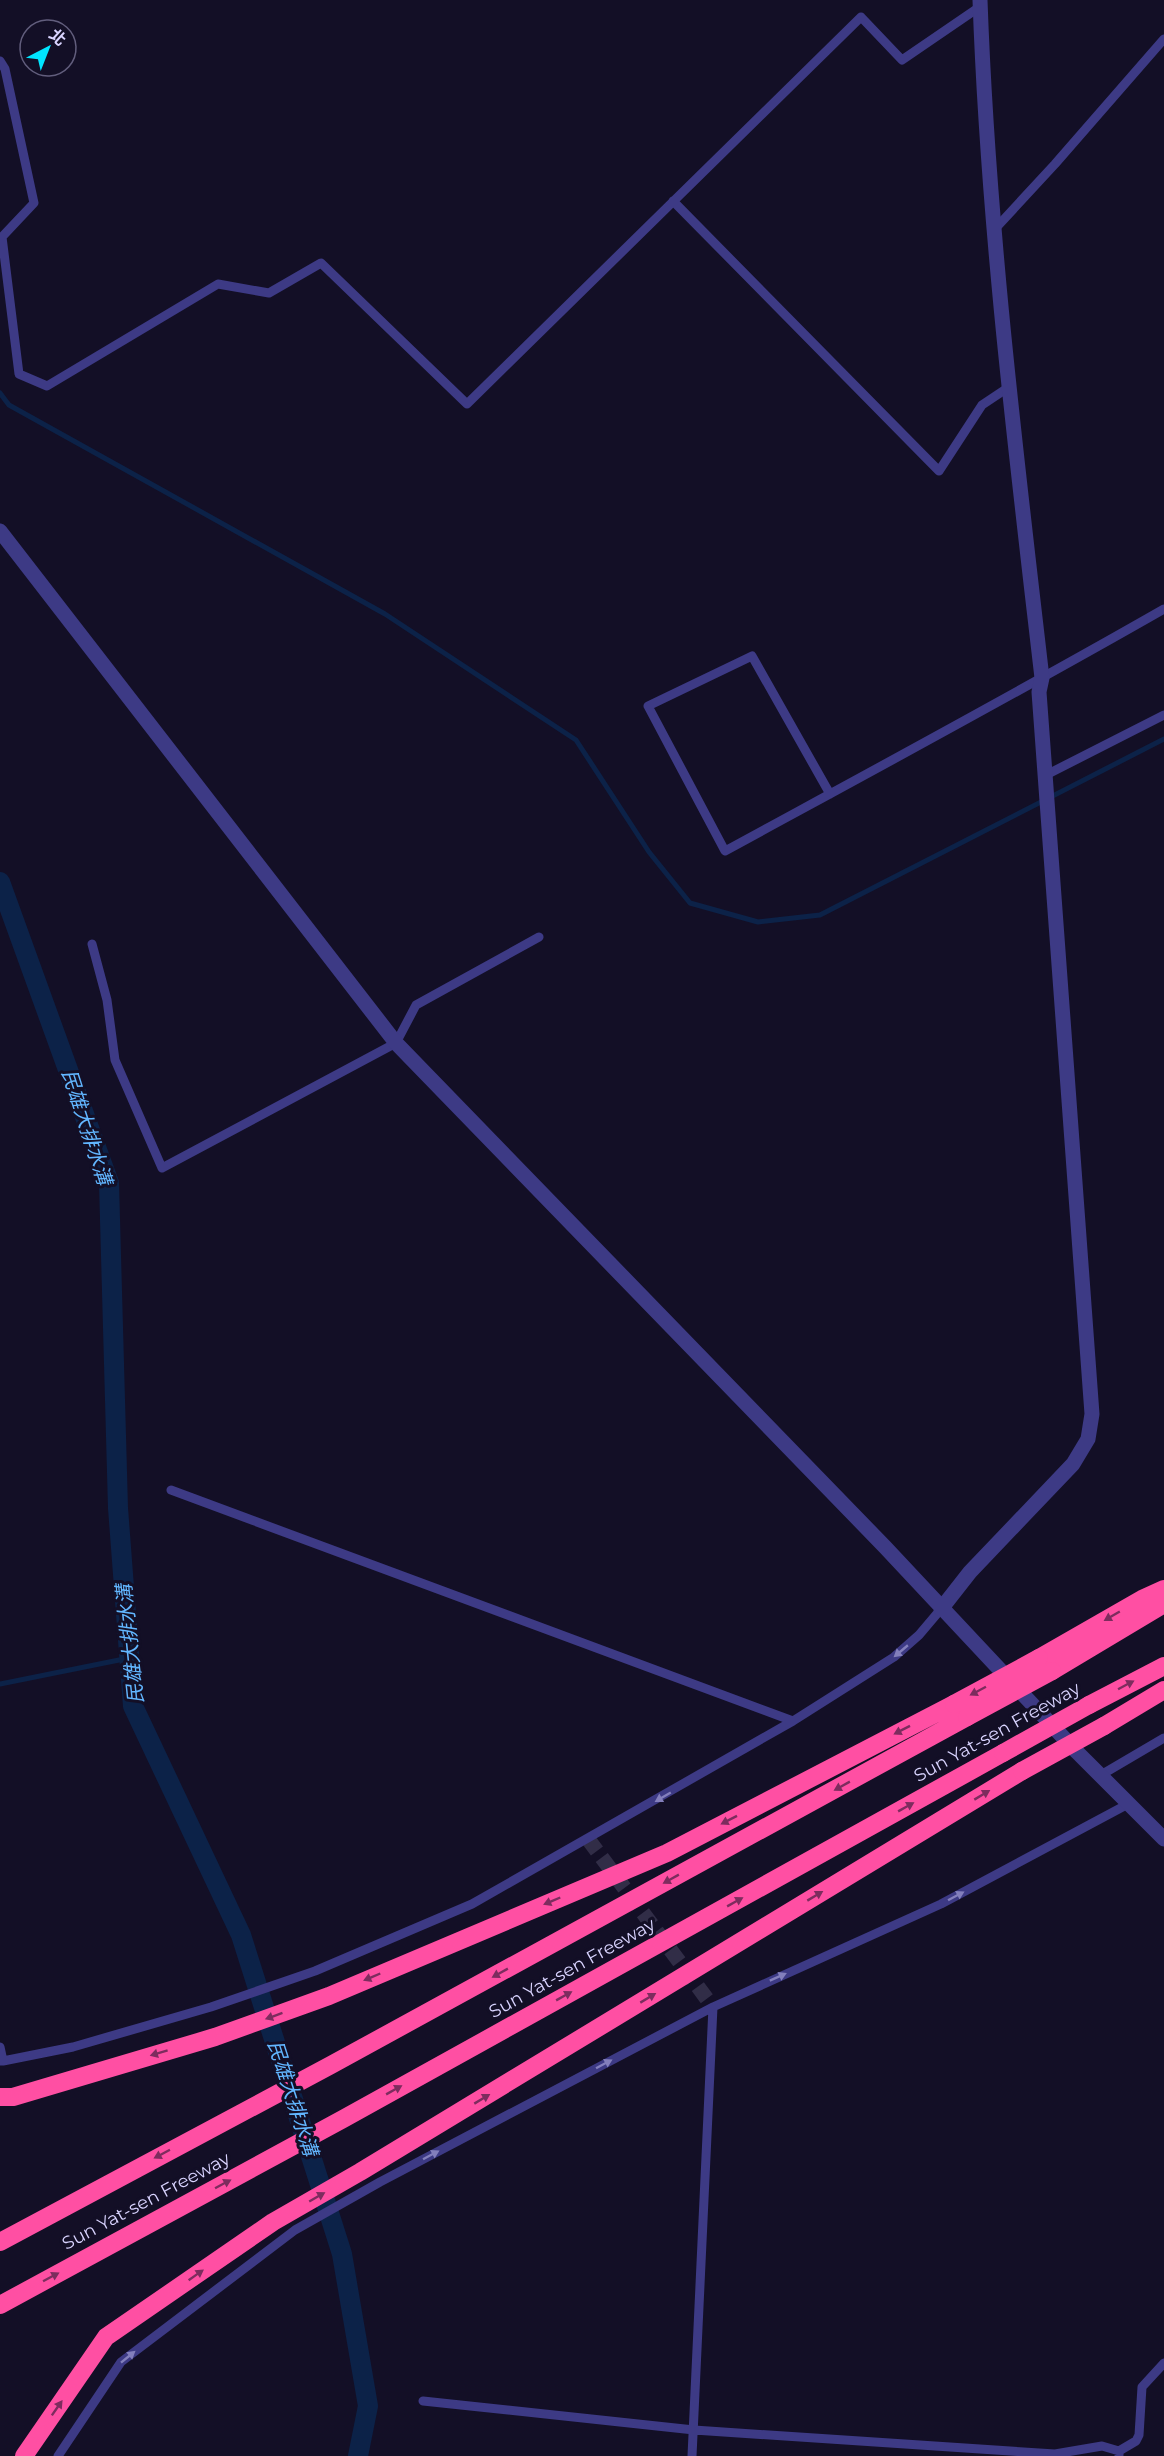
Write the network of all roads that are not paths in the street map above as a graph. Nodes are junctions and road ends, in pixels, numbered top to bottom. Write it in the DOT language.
graph roads {
  1 [pos="980,3"];
  2 [pos="1164,39"];
  3 [pos="0,61"];
  4 [pos="673,201"];
  5 [pos="994,230"];
  6 [pos="1009,387"];
  7 [pos="0,531"];
  8 [pos="1164,609"];
  9 [pos="1042,678"];
  10 [pos="1164,715"];
  11 [pos="1047,790"];
  12 [pos="830,794"];
  13 [pos="539,937"];
  14 [pos="92,944"];
  15 [pos="396,1043"];
  16 [pos="171,1490"];
  17 [pos="1164,1589"];
  18 [pos="1164,1604"];
  19 [pos="941,1609"];
  20 [pos="1045,1664"];
  21 [pos="1164,1666"];
  22 [pos="1164,1690"];
  23 [pos="793,1721"];
  24 [pos="1164,1738"];
  25 [pos="1101,1775"];
  26 [pos="1130,1803"];
  27 [pos="1164,1839"];
  28 [pos="713,2007"];
  29 [pos="0,2047"];
  30 [pos="1,2061"];
  31 [pos="4,2098"];
  32 [pos="0,2242"];
  33 [pos="0,2305"];
  34 [pos="1164,2363"];
  35 [pos="423,2401"];
  36 [pos="694,2430"];
  37 [pos="1119,2454"];
  38 [pos="24,2456"];
  39 [pos="58,2456"];
  40 [pos="692,2456"];
  1 -- 4 [label="lane"];
  1 -- 5 [label="street"];
  2 -- 5 [label="lane"];
  3 -- 4 [label="lane"];
  4 -- 6 [label="lane"];
  5 -- 6 [label="street"];
  6 -- 9 [label="street"];
  7 -- 15 [label="street"];
  8 -- 9 [label="lane"];
  9 -- 11 [label="street"];
  9 -- 12 [label="lane"];
  10 -- 11 [label="lane"];
  11 -- 19 [label="street"];
  12 -- 12 [label="lane"];
  13 -- 15 [label="lane"];
  14 -- 15 [label="lane"];
  15 -- 19 [label="street"];
  16 -- 23 [label="lane"];
  17 -- 20 [label="highway, one-way"];
  18 -- 20 [label="highway, Sun Yat-sen Freeway"];
  19 -- 23 [label="lane, one-way"];
  19 -- 25 [label="street"];
  20 -- 31 [label="highway, one-way, bridge"];
  20 -- 32 [label="highway, Sun Yat-sen Freeway, one-way, bridge"];
  33 -- 21 [label="highway, Sun Yat-sen Freeway, one-way, bridge"];
  38 -- 22 [label="highway, one-way, bridge"];
  23 -- 30 [label="lane, one-way"];
  24 -- 25 [label="lane"];
  25 -- 26 [label="street"];
  26 -- 27 [label="street"];
  28 -- 26 [label="lane, one-way"];
  28 -- 36 [label="lane"];
  39 -- 28 [label="lane, one-way"];
  29 -- 30 [label="lane"];
  34 -- 37 [label="lane"];
  35 -- 36 [label="lane"];
  36 -- 37 [label="lane"];
  36 -- 40 [label="lane"];
}
